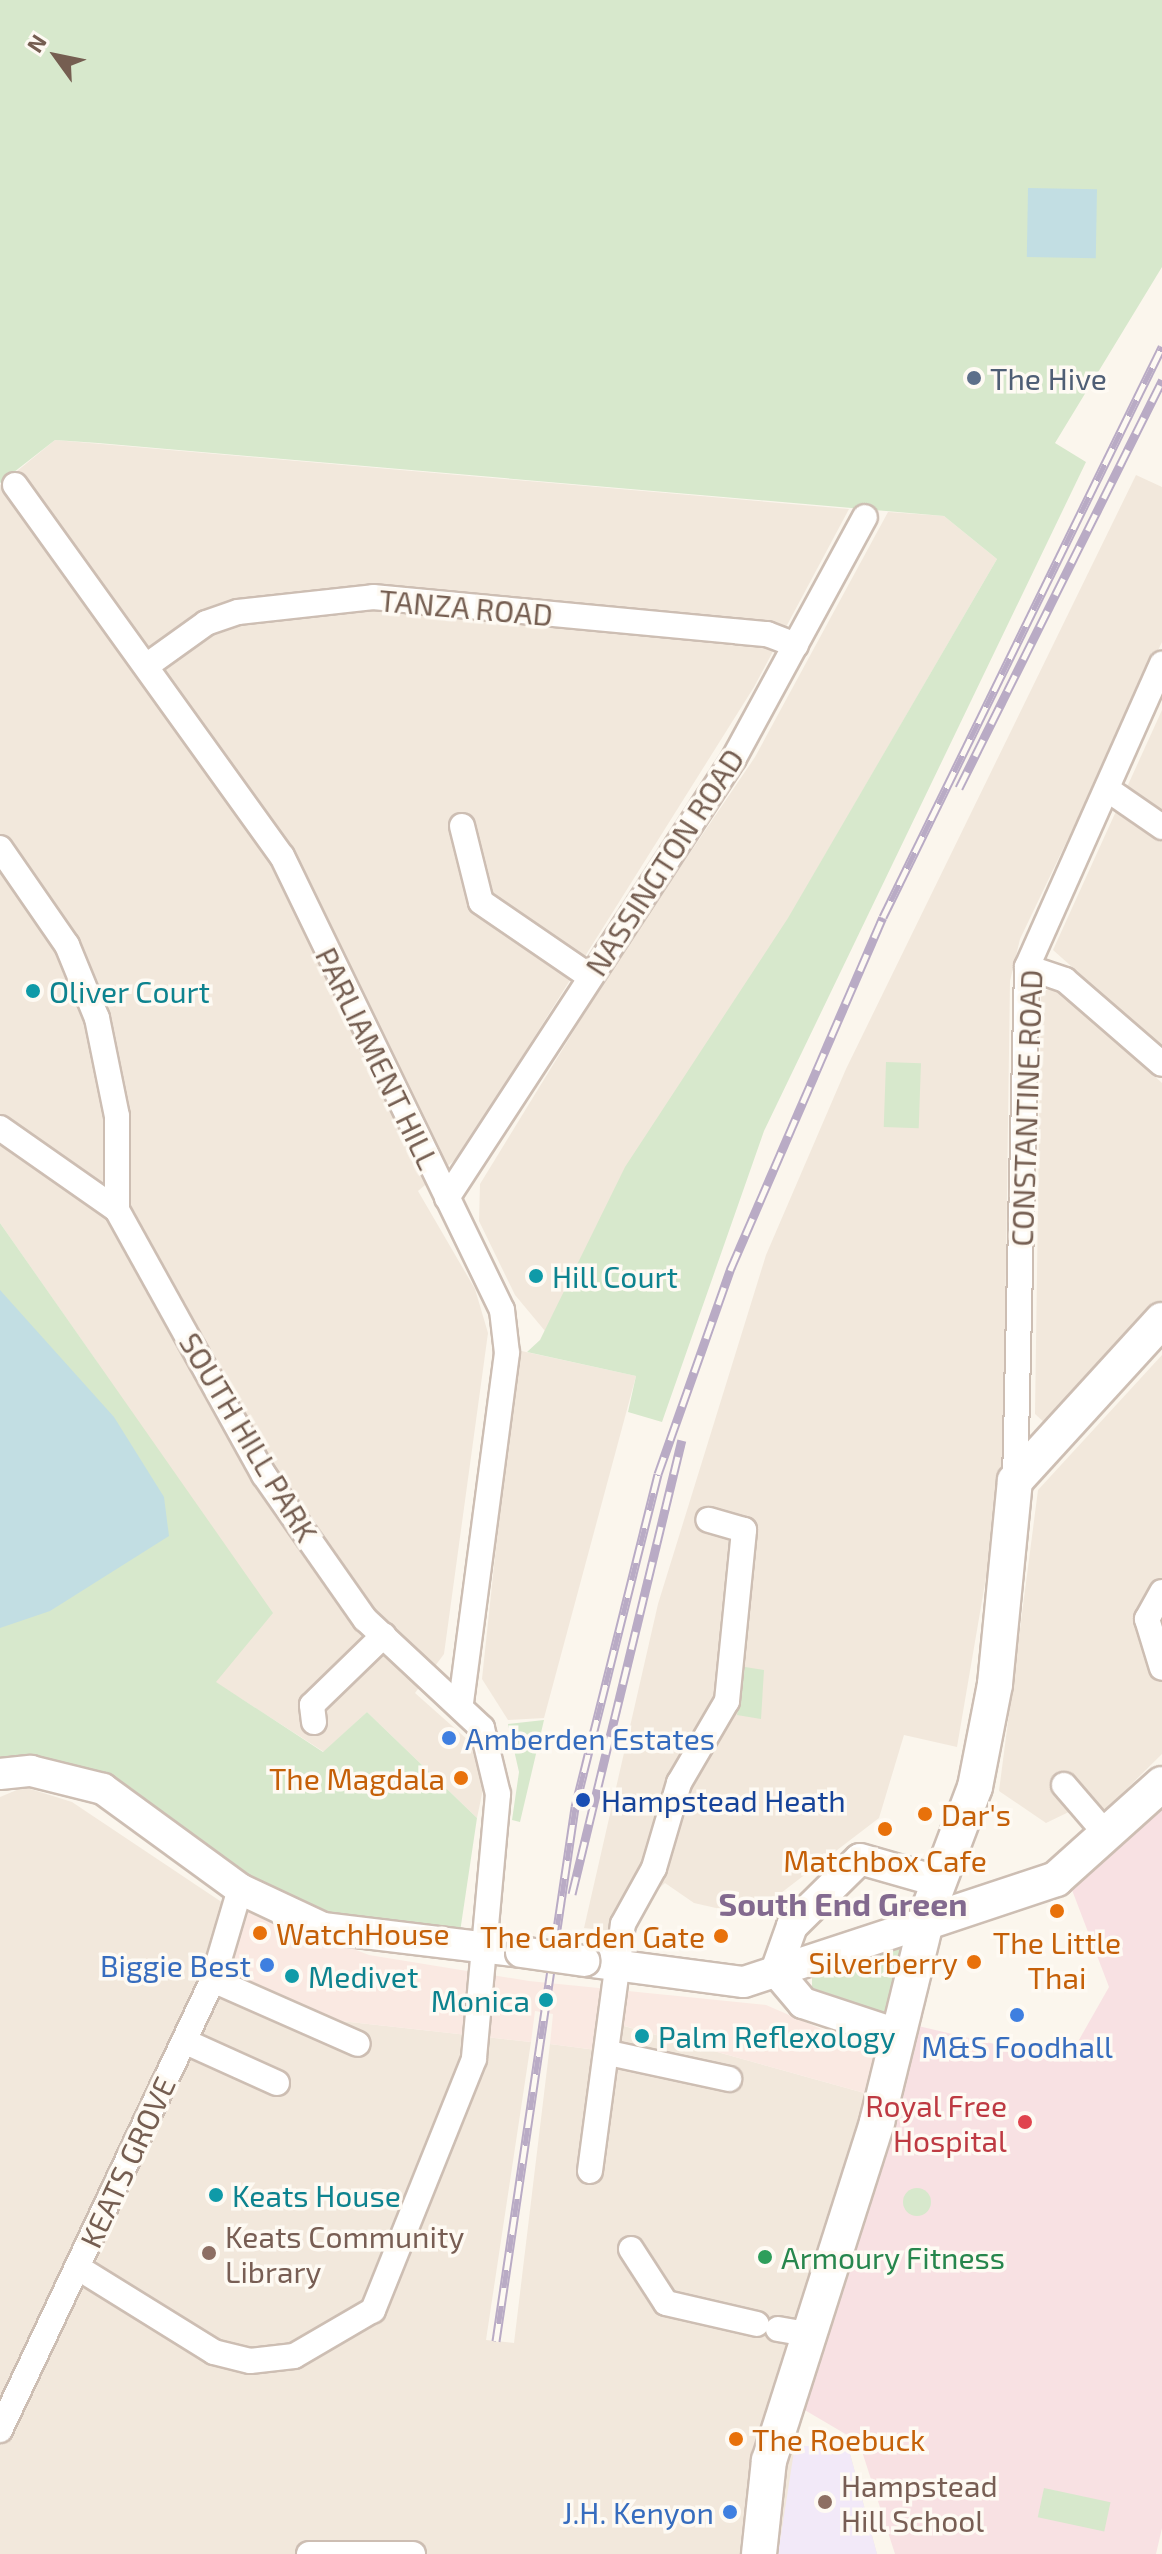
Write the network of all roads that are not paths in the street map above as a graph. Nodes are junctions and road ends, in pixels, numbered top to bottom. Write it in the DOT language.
graph roads {
  1 [pos="15,485"];
  2 [pos="865,517"];
  3 [pos="796,645"];
  4 [pos="149,664"];
  5 [pos="1162,664"];
  6 [pos="1107,789"];
  7 [pos="462,826"];
  8 [pos="1162,827"];
  9 [pos="0,848"];
  10 [pos="1027,967"];
  11 [pos="589,976"];
  12 [pos="1162,1064"];
  13 [pos="0,1128"];
  14 [pos="447,1198"];
  15 [pos="117,1210"];
  16 [pos="1162,1320"];
  17 [pos="1031,1442"];
  18 [pos="708,1520"];
  19 [pos="1162,1592"];
  20 [pos="384,1635"];
  21 [pos="1162,1668"];
  22 [pos="461,1704"];
  23 [pos="314,1722"];
  24 [pos="0,1774"];
  25 [pos="1162,1784"];
  26 [pos="1064,1785"];
  27 [pos="1107,1835"];
  28 [pos="940,1882"];
  29 [pos="240,1889"];
  30 [pos="967,1909"];
  31 [pos="927,1922"];
  32 [pos="486,1947"];
  33 [pos="617,1965"];
  34 [pos="776,1971"];
  35 [pos="213,1980"];
  36 [pos="900,2035"];
  37 [pos="184,2041"];
  38 [pos="358,2044"];
  39 [pos="609,2053"];
  40 [pos="729,2079"];
  41 [pos="277,2083"];
  42 [pos="590,2171"];
  43 [pos="631,2249"];
  44 [pos="77,2267"];
  45 [pos="781,2329"];
  46 [pos="0,2430"];
  47 [pos="309,2554"];
  48 [pos="413,2554"];
  49 [pos="759,2554"];
  1 -- 4 [label="street, PARLIAMENT HILL"];
  2 -- 3 [label="street, NASSINGTON ROAD"];
  3 -- 4 [label="street, TANZA ROAD"];
  3 -- 11 [label="street, NASSINGTON ROAD"];
  4 -- 14 [label="street, PARLIAMENT HILL"];
  5 -- 6 [label="street, CONSTANTINE ROAD"];
  6 -- 8 [label="street"];
  6 -- 10 [label="street, CONSTANTINE ROAD"];
  7 -- 11 [label="street"];
  9 -- 15 [label="street"];
  10 -- 12 [label="street"];
  10 -- 17 [label="street, CONSTANTINE ROAD"];
  11 -- 14 [label="street, NASSINGTON ROAD"];
  13 -- 15 [label="street"];
  14 -- 22 [label="street, PARLIAMENT HILL"];
  15 -- 20 [label="street, SOUTH HILL PARK"];
  16 -- 17 [label="main road"];
  17 -- 28 [label="main road"];
  18 -- 33 [label="street"];
  19 -- 21 [label="street"];
  20 -- 22 [label="street, SOUTH HILL PARK"];
  20 -- 23 [label="street"];
  22 -- 32 [label="street, SOUTH HILL PARK"];
  24 -- 29 [label="street"];
  25 -- 27 [label="main road"];
  26 -- 27 [label="street"];
  27 -- 30 [label="main road"];
  28 -- 30 [label="main road"];
  28 -- 31 [label="main road"];
  28 -- 34 [label="street"];
  29 -- 32 [label="street"];
  29 -- 35 [label="street, KEATS GROVE"];
  30 -- 31 [label="main road"];
  31 -- 34 [label="street"];
  31 -- 36 [label="main road"];
  32 -- 33 [label="street, bridge"];
  32 -- 44 [label="street, SOUTH HILL PARK"];
  33 -- 34 [label="street"];
  33 -- 39 [label="street"];
  34 -- 36 [label="street"];
  35 -- 37 [label="street, KEATS GROVE"];
  35 -- 38 [label="street"];
  36 -- 45 [label="main road"];
  37 -- 41 [label="street"];
  37 -- 44 [label="street, KEATS GROVE"];
  39 -- 40 [label="street"];
  39 -- 42 [label="street"];
  43 -- 45 [label="street"];
  44 -- 46 [label="street, KEATS GROVE"];
  45 -- 49 [label="main road"];
  47 -- 48 [label="street"];
}
